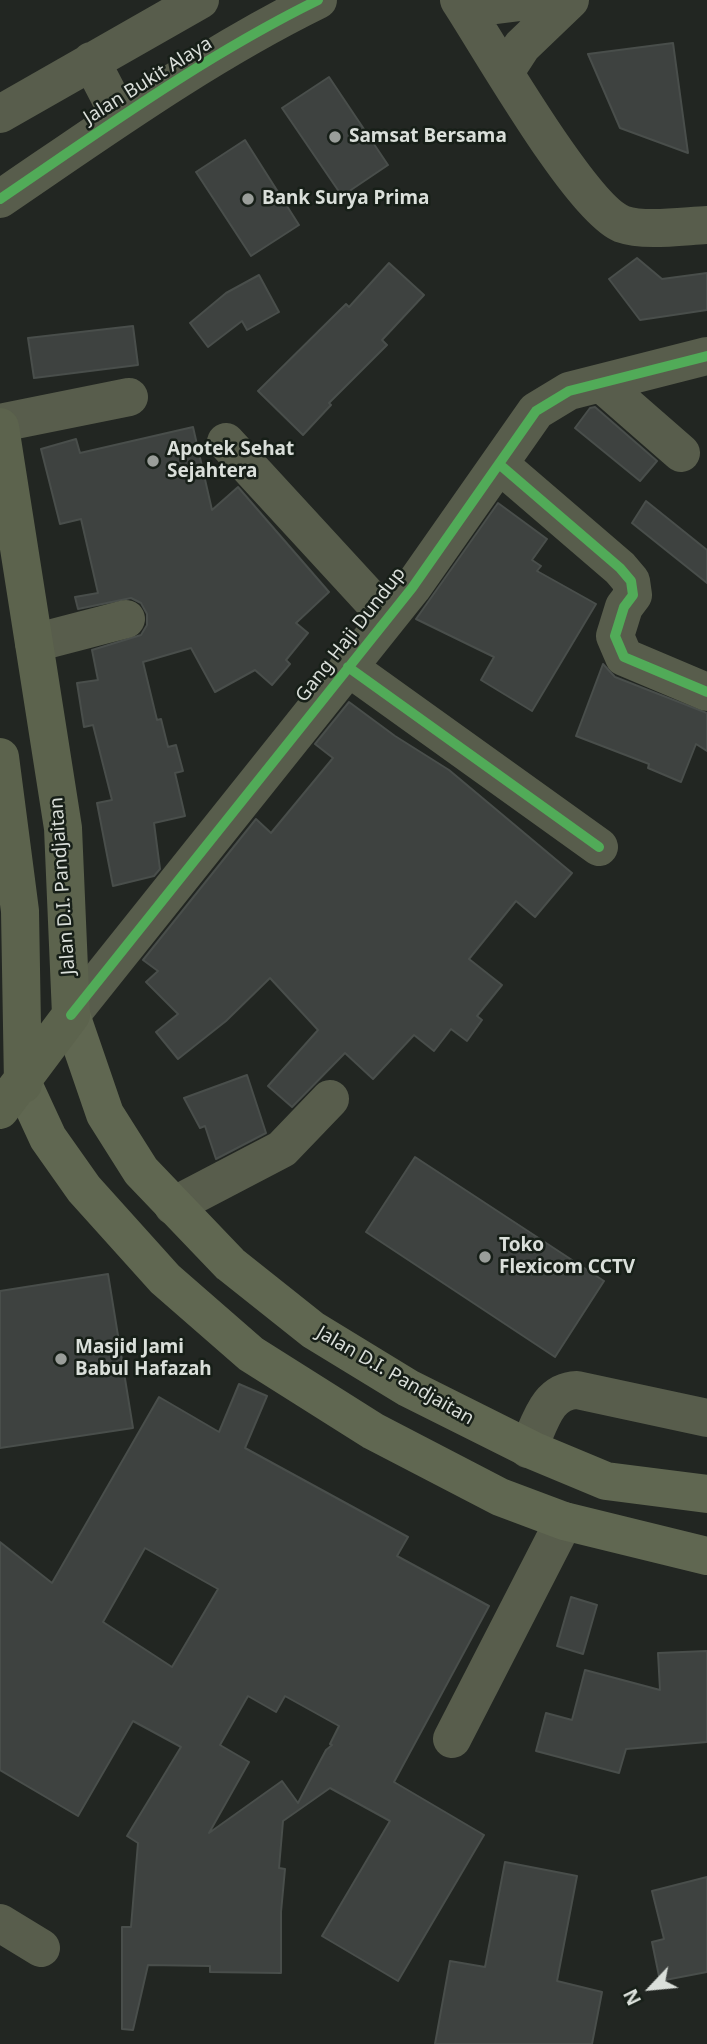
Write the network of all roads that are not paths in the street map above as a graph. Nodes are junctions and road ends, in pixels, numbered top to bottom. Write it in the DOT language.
graph roads {
  1 [pos="200,0"];
  2 [pos="318,0"];
  3 [pos="536,0"];
  4 [pos="570,0"];
  5 [pos="462,4"];
  6 [pos="91,61"];
  7 [pos="505,72"];
  8 [pos="0,114"];
  9 [pos="120,117"];
  10 [pos="0,199"];
  11 [pos="707,225"];
  12 [pos="707,356"];
  13 [pos="602,383"];
  14 [pos="129,397"];
  15 [pos="0,425"];
  16 [pos="226,442"];
  17 [pos="681,453"];
  18 [pos="499,464"];
  19 [pos="388,618"];
  20 [pos="127,619"];
  21 [pos="34,643"];
  22 [pos="348,667"];
  23 [pos="707,692"];
  24 [pos="0,757"];
  25 [pos="599,847"];
  26 [pos="71,1015"];
  27 [pos="11,1097"];
  28 [pos="330,1099"];
  29 [pos="173,1206"];
  30 [pos="707,1418"];
  31 [pos="528,1449"];
  32 [pos="707,1494"];
  33 [pos="564,1521"];
  34 [pos="707,1556"];
  35 [pos="452,1739"];
  36 [pos="0,1923"];
  37 [pos="41,1948"];
  1 -- 6 [label="street"];
  2 -- 9 [label="street, Jalan Bukit Alaya"];
  3 -- 5 [label="street"];
  4 -- 7 [label="street"];
  5 -- 7 [label="street"];
  6 -- 8 [label="street"];
  6 -- 9 [label="street"];
  7 -- 11 [label="street"];
  9 -- 10 [label="street, Jalan Bukit Alaya"];
  12 -- 13 [label="street, Gang Haji Dundup"];
  13 -- 17 [label="street"];
  13 -- 18 [label="street, Gang Haji Dundup"];
  14 -- 15 [label="street"];
  15 -- 21 [label="highway, Jalan D.I. Pandjaitan"];
  16 -- 19 [label="street"];
  18 -- 19 [label="street, Gang Haji Dundup"];
  18 -- 23 [label="street"];
  19 -- 22 [label="street, Gang Haji Dundup"];
  20 -- 21 [label="street"];
  21 -- 26 [label="highway, Jalan D.I. Pandjaitan"];
  22 -- 25 [label="street"];
  22 -- 26 [label="street, Gang Haji Dundup"];
  24 -- 27 [label="highway"];
  26 -- 27 [label="highway"];
  26 -- 29 [label="main road, Jalan D.I. Pandjaitan"];
  27 -- 33 [label="main road"];
  28 -- 29 [label="street"];
  29 -- 31 [label="main road, Jalan D.I. Pandjaitan"];
  30 -- 31 [label="street"];
  31 -- 32 [label="main road, Jalan D.I. Pandjaitan"];
  33 -- 34 [label="main road"];
  33 -- 35 [label="street"];
  36 -- 37 [label="street"];
}
